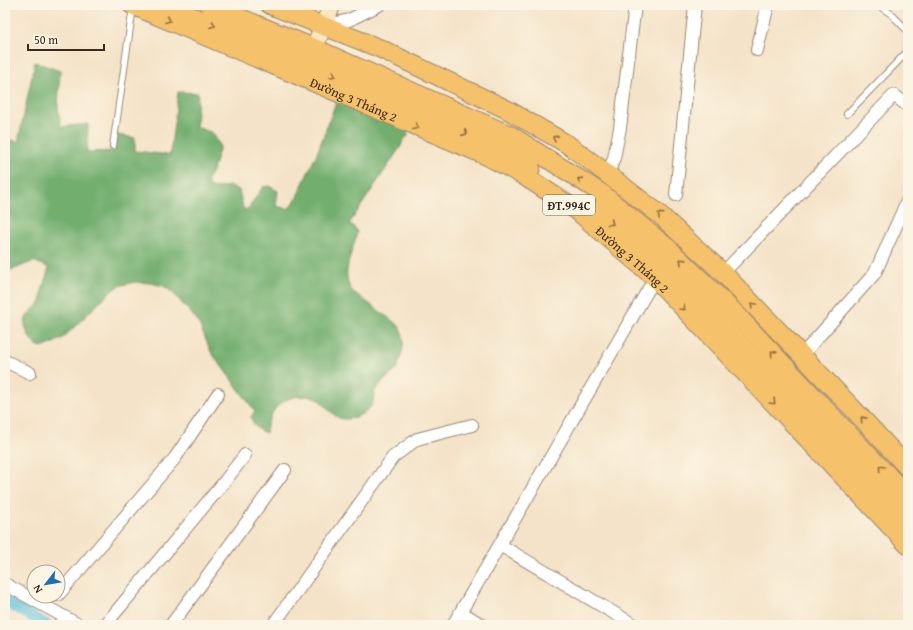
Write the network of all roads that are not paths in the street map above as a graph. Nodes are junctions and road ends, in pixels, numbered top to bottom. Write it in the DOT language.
graph roads {
  1 [pos="133,5"];
  2 [pos="164,5"];
  3 [pos="209,5"];
  4 [pos="270,5"];
  5 [pos="332,5"];
  6 [pos="379,5"];
  7 [pos="635,5"];
  8 [pos="695,5"];
  9 [pos="768,5"];
  10 [pos="878,5"];
  11 [pos="322,26"];
  12 [pos="908,31"];
  13 [pos="757,50"];
  14 [pos="908,51"];
  15 [pos="308,64"];
  16 [pos="908,106"];
  17 [pos="847,114"];
  18 [pos="113,146"];
  19 [pos="608,174"];
  20 [pos="676,195"];
  21 [pos="908,199"];
  22 [pos="722,273"];
  23 [pos="655,278"];
  24 [pos="801,356"];
  25 [pos="5,360"];
  26 [pos="30,373"];
  27 [pos="218,394"];
  28 [pos="472,425"];
  29 [pos="245,455"];
  30 [pos="908,468"];
  31 [pos="285,470"];
  32 [pos="908,497"];
  33 [pos="908,522"];
  34 [pos="500,545"];
  35 [pos="908,545"];
  36 [pos="5,584"];
  37 [pos="66,585"];
  38 [pos="50,604"];
  39 [pos="47,607"];
  40 [pos="460,612"];
  41 [pos="79,625"];
  42 [pos="105,625"];
  43 [pos="171,625"];
  44 [pos="273,625"];
  45 [pos="453,625"];
  46 [pos="482,625"];
  47 [pos="634,625"];
  1 -- 15 [label="main road, Đường 3 Tháng 2 / ĐT.994C, one-way"];
  1 -- 18 [label="lane"];
  2 -- 15 [label="main road, Đường 3 Tháng 2 / ĐT.994C, one-way"];
  3 -- 15 [label="main road, Đường 3 Tháng 2 / ĐT.994C"];
  4 -- 11 [label="main road"];
  5 -- 11 [label="street"];
  6 -- 11 [label="street"];
  7 -- 19 [label="street"];
  8 -- 20 [label="street"];
  9 -- 13 [label="street"];
  10 -- 12 [label="lane"];
  11 -- 15 [label="street"];
  19 -- 11 [label="main road, one-way"];
  14 -- 17 [label="lane"];
  15 -- 23 [label="main road, Đường 3 Tháng 2 / ĐT.994C, one-way"];
  32 -- 15 [label="main road, Đường 3 Tháng 2 / ĐT.994C, one-way"];
  15 -- 33 [label="main road, Đường 3 Tháng 2 / ĐT.994C, one-way"];
  16 -- 22 [label="street"];
  22 -- 19 [label="main road, one-way"];
  21 -- 24 [label="street"];
  24 -- 22 [label="main road, one-way"];
  23 -- 34 [label="street"];
  23 -- 35 [label="main road, Đường 3 Tháng 2 / ĐT.994C, one-way"];
  30 -- 24 [label="main road, one-way"];
  25 -- 26 [label="street"];
  27 -- 37 [label="street"];
  28 -- 44 [label="street"];
  29 -- 42 [label="street"];
  31 -- 43 [label="street"];
  34 -- 40 [label="street"];
  34 -- 47 [label="street"];
  36 -- 39 [label="street"];
  38 -- 39 [label="street"];
  39 -- 41 [label="street"];
  40 -- 45 [label="street"];
  40 -- 46 [label="street"];
}
